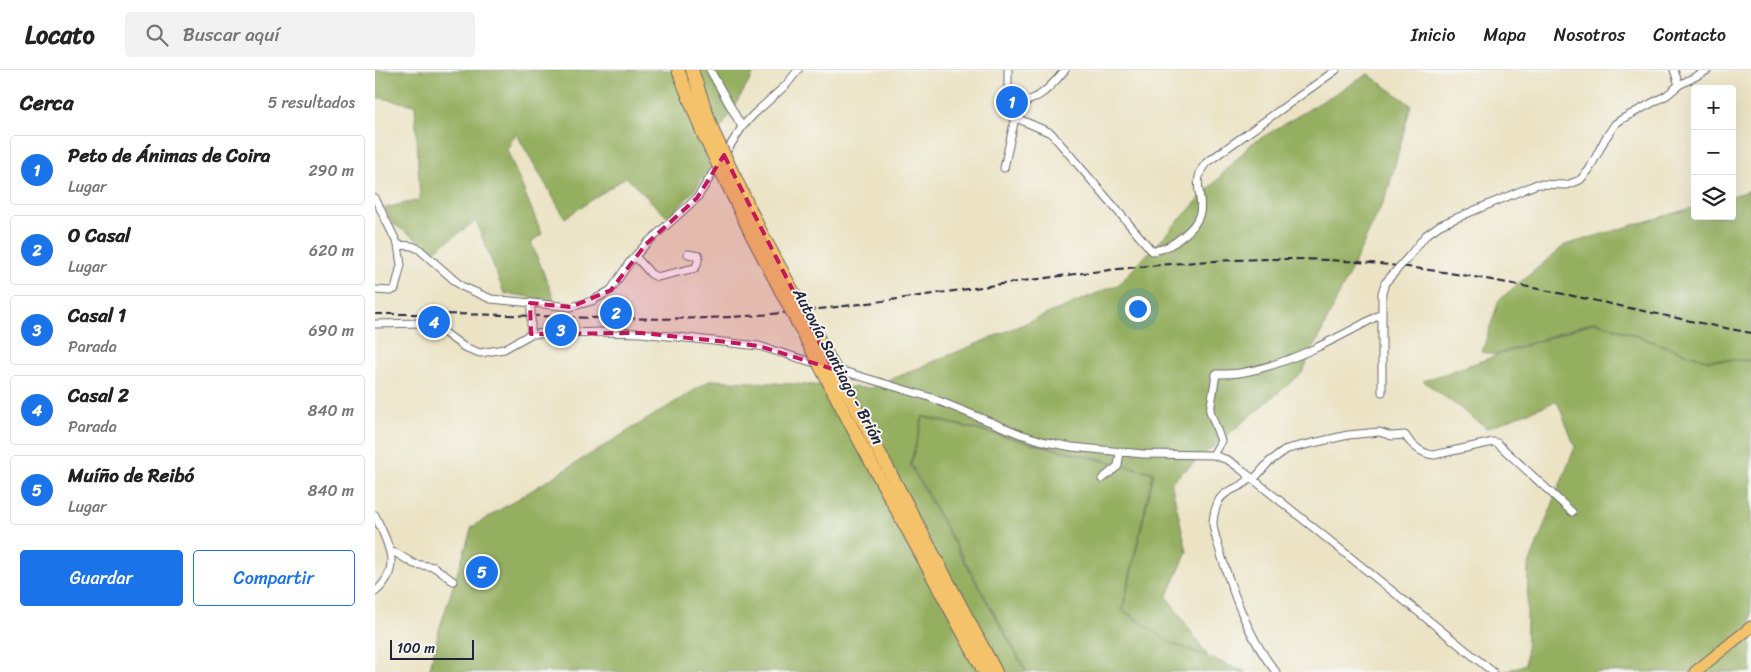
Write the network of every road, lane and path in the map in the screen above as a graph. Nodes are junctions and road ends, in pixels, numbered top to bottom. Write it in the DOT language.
graph roads {
  1 [pos="678,70"];
  2 [pos="692,70"];
  3 [pos="710,70"];
  4 [pos="798,70"];
  5 [pos="1008,70"];
  6 [pos="1065,70"];
  7 [pos="1337,70"];
  8 [pos="1673,70"];
  9 [pos="1708,70"];
  10 [pos="1679,85"];
  11 [pos="1011,105"];
  12 [pos="1015,118"];
  13 [pos="743,127"];
  14 [pos="708,133"];
  15 [pos="1004,168"];
  16 [pos="375,198"];
  17 [pos="398,245"];
  18 [pos="688,254"];
  19 [pos="635,256"];
  20 [pos="375,290"];
  21 [pos="530,306"];
  22 [pos="1381,314"];
  23 [pos="375,324"];
  24 [pos="531,334"];
  25 [pos="1382,392"];
  26 [pos="859,427"];
  27 [pos="1120,451"];
  28 [pos="1213,455"];
  29 [pos="1253,478"];
  30 [pos="1102,479"];
  31 [pos="1572,512"];
  32 [pos="375,515"];
  33 [pos="391,552"];
  34 [pos="453,581"];
  35 [pos="375,592"];
  36 [pos="965,616"];
  37 [pos="1751,627"];
  38 [pos="962,632"];
  39 [pos="977,672"];
  40 [pos="984,672"];
  41 [pos="996,672"];
  42 [pos="1004,672"];
  43 [pos="1276,672"];
  44 [pos="1493,672"];
  45 [pos="1695,672"];
  1 -- 14 [label="highway, Autovía Santiago - Brión"];
  2 -- 14 [label="highway, Autovía Santiago - Brión"];
  3 -- 13 [label="street"];
  4 -- 13 [label="street"];
  5 -- 11 [label="street"];
  6 -- 11 [label="street"];
  7 -- 12 [label="street"];
  8 -- 10 [label="street"];
  9 -- 10 [label="street"];
  10 -- 22 [label="street, bridge"];
  11 -- 12 [label="street"];
  12 -- 15 [label="street"];
  13 -- 19 [label="street"];
  14 -- 26 [label="highway, Autovía Santiago - Brión, bridge"];
  16 -- 17 [label="street"];
  17 -- 20 [label="street"];
  17 -- 21 [label="street"];
  18 -- 19 [label="street"];
  19 -- 21 [label="street"];
  21 -- 24 [label="street, bridge"];
  22 -- 25 [label="street"];
  22 -- 28 [label="street"];
  23 -- 24 [label="street"];
  24 -- 27 [label="street"];
  26 -- 36 [label="highway, Autovía Santiago - Brión"];
  26 -- 38 [label="highway, Autovía Santiago - Brión"];
  27 -- 28 [label="street"];
  27 -- 30 [label="street"];
  28 -- 29 [label="street"];
  29 -- 31 [label="street"];
  29 -- 43 [label="street"];
  29 -- 44 [label="street"];
  32 -- 33 [label="street"];
  33 -- 34 [label="street"];
  33 -- 35 [label="street"];
  36 -- 41 [label="highway, Autovía Santiago - Brión"];
  36 -- 42 [label="highway"];
  37 -- 45 [label="highway"];
  38 -- 39 [label="highway"];
  38 -- 40 [label="highway, Autovía Santiago - Brión"];
}
